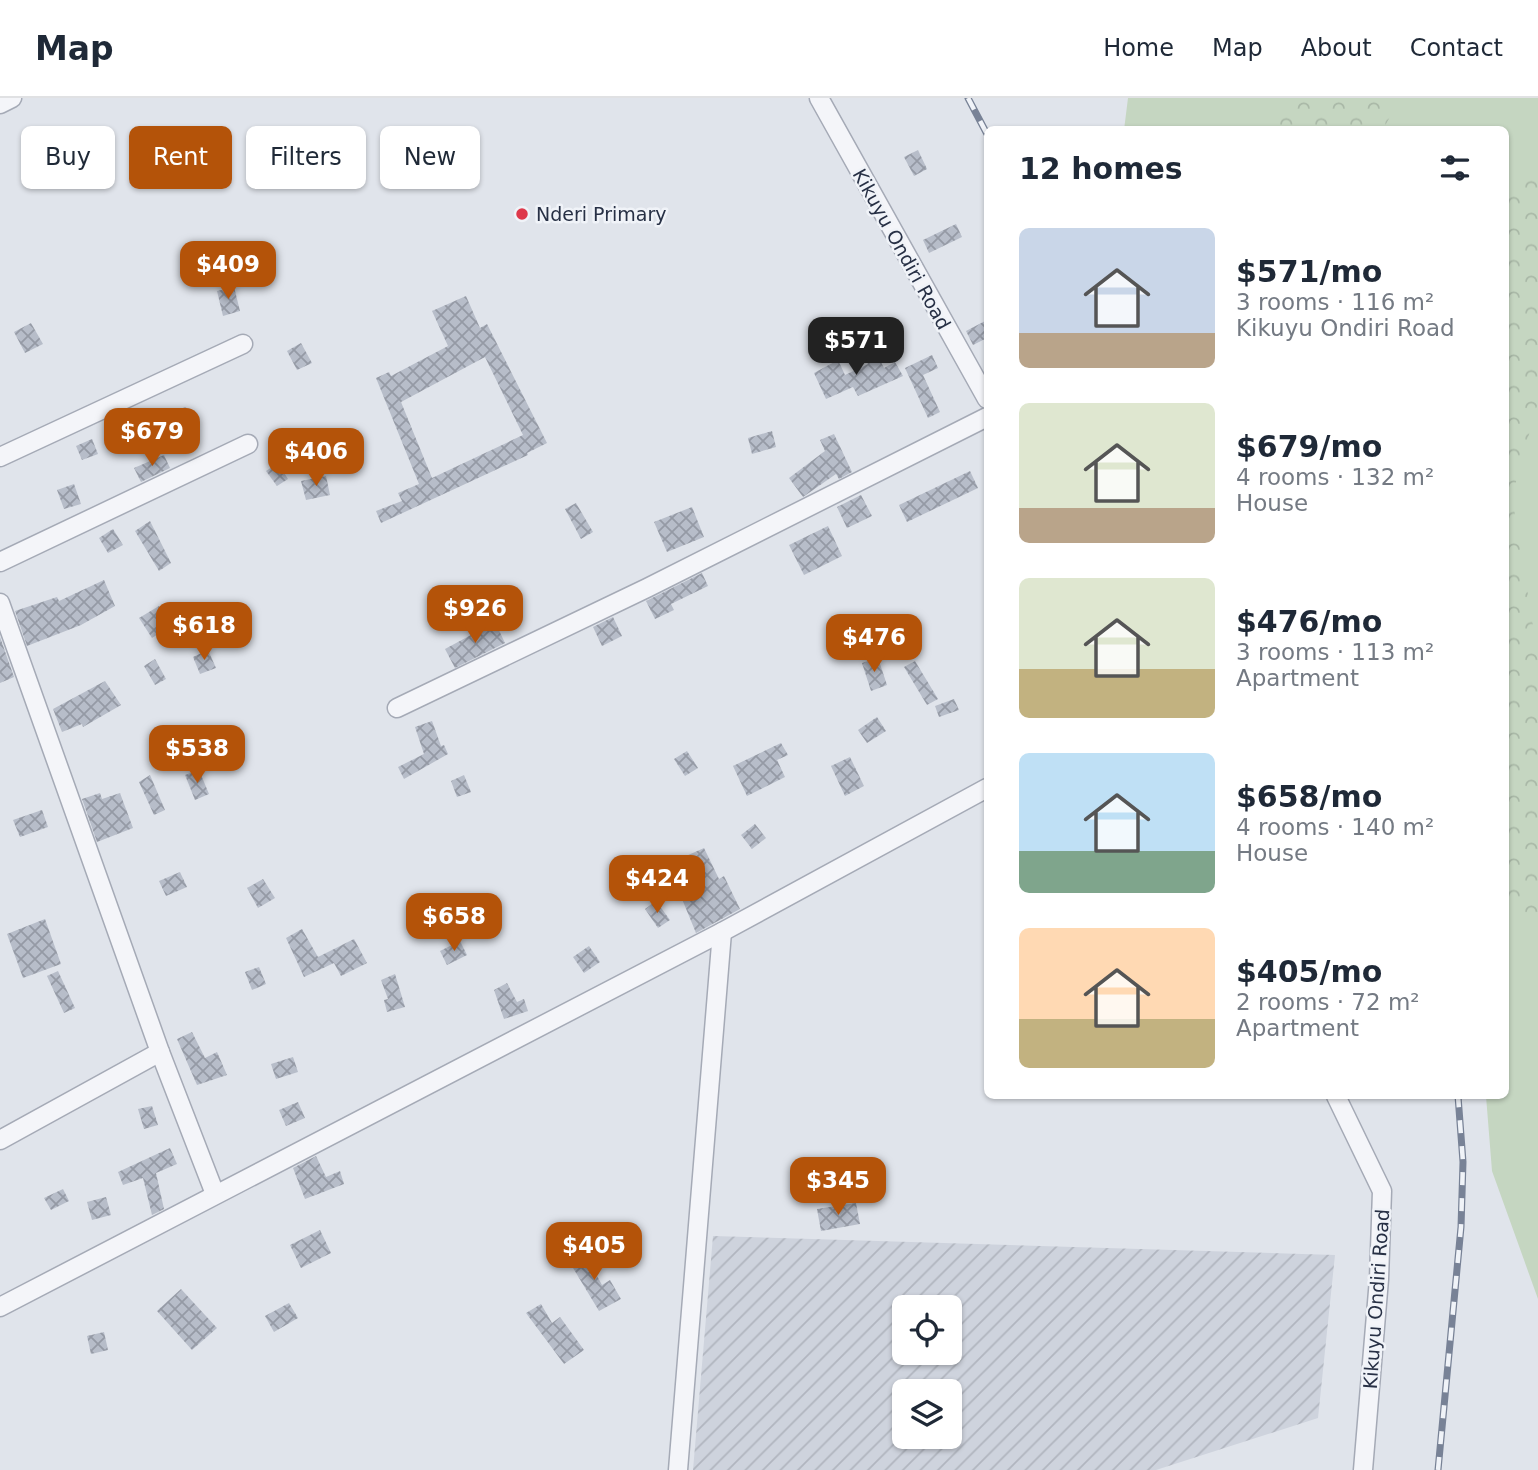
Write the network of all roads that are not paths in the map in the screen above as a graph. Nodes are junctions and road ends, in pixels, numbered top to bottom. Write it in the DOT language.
graph roads {
  1 [pos="12,98"];
  2 [pos="819,98"];
  3 [pos="0,104"];
  4 [pos="243,344"];
  5 [pos="984,393"];
  6 [pos="984,419"];
  7 [pos="248,444"];
  8 [pos="0,457"];
  9 [pos="0,562"];
  10 [pos="0,603"];
  11 [pos="397,708"];
  12 [pos="984,790"];
  13 [pos="722,932"];
  14 [pos="160,1052"];
  15 [pos="1337,1099"];
  16 [pos="0,1140"];
  17 [pos="215,1194"];
  18 [pos="0,1307"];
  19 [pos="678,1470"];
  20 [pos="1363,1470"];
  1 -- 3 [label="street"];
  2 -- 5 [label="street, Kikuyu Ondiri Road"];
  4 -- 8 [label="street"];
  6 -- 11 [label="street"];
  7 -- 9 [label="street"];
  10 -- 14 [label="street"];
  12 -- 13 [label="street"];
  13 -- 17 [label="street"];
  13 -- 19 [label="street"];
  14 -- 16 [label="street"];
  14 -- 17 [label="street"];
  15 -- 20 [label="street, Kikuyu Ondiri Road"];
  17 -- 18 [label="street"];
}
